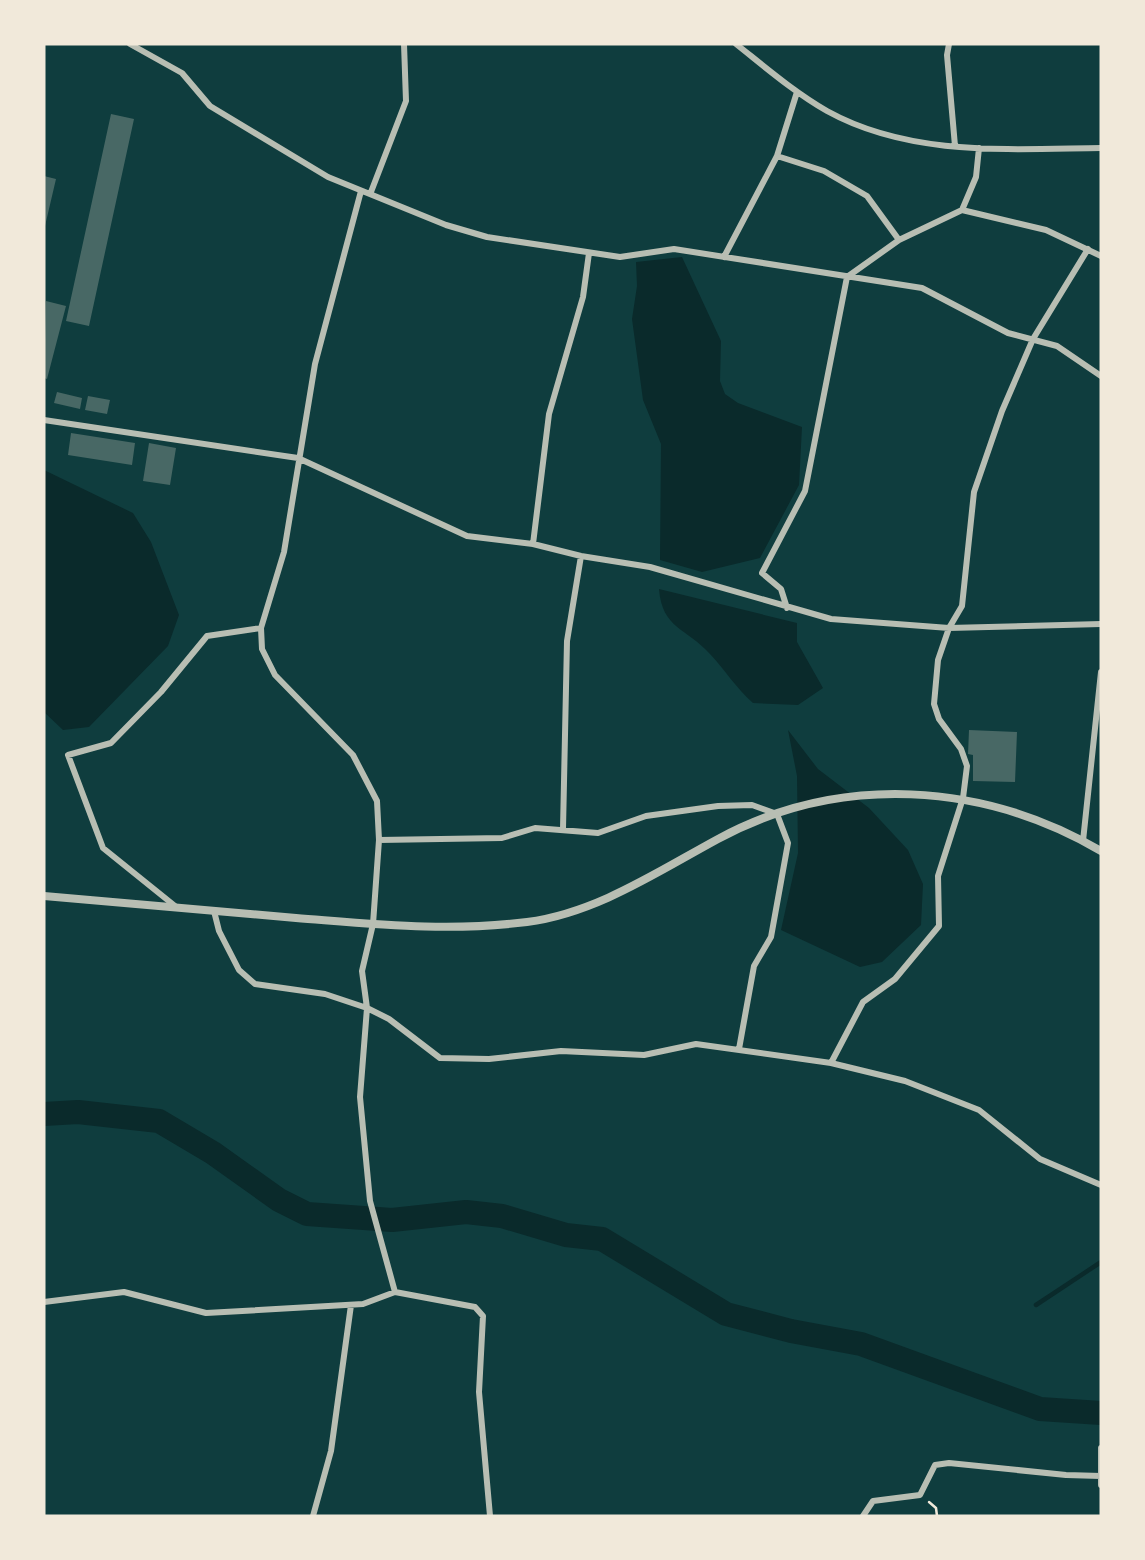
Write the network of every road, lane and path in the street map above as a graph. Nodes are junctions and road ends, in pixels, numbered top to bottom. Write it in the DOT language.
graph roads {
  1 [pos="130,44"];
  2 [pos="404,44"];
  3 [pos="736,44"];
  4 [pos="949,44"];
  5 [pos="797,92"];
  6 [pos="955,146"];
  7 [pos="979,148"];
  8 [pos="1101,148"];
  9 [pos="777,156"];
  10 [pos="361,191"];
  11 [pos="371,192"];
  12 [pos="962,210"];
  13 [pos="899,240"];
  14 [pos="1088,249"];
  15 [pos="589,253"];
  16 [pos="1101,256"];
  17 [pos="724,257"];
  18 [pos="847,277"];
  19 [pos="1033,339"];
  20 [pos="1101,376"];
  21 [pos="44,420"];
  22 [pos="298,458"];
  23 [pos="533,544"];
  24 [pos="580,556"];
  25 [pos="787,608"];
  26 [pos="1101,624"];
  27 [pos="261,628"];
  28 [pos="949,628"];
  29 [pos="1101,672"];
  30 [pos="963,798"];
  31 [pos="777,814"];
  32 [pos="563,829"];
  33 [pos="379,840"];
  34 [pos="1083,841"];
  35 [pos="1101,851"];
  36 [pos="44,896"];
  37 [pos="175,906"];
  38 [pos="214,911"];
  39 [pos="373,924"];
  40 [pos="367,1008"];
  41 [pos="739,1049"];
  42 [pos="831,1063"];
  43 [pos="1101,1185"];
  44 [pos="396,1292"];
  45 [pos="44,1302"];
  46 [pos="351,1305"];
  47 [pos="1101,1448"];
  48 [pos="1101,1476"];
  49 [pos="1101,1485"];
  50 [pos="920,1495"];
  51 [pos="313,1516"];
  52 [pos="490,1516"];
  53 [pos="863,1516"];
  54 [pos="937,1516"];
  1 -- 10 [label="street"];
  2 -- 11 [label="street"];
  3 -- 5 [label="street"];
  4 -- 6 [label="street"];
  5 -- 6 [label="street"];
  5 -- 9 [label="street"];
  6 -- 7 [label="street"];
  7 -- 8 [label="street"];
  7 -- 12 [label="street"];
  9 -- 13 [label="street"];
  9 -- 17 [label="street"];
  10 -- 11 [label="street"];
  10 -- 22 [label="street"];
  11 -- 15 [label="street"];
  12 -- 13 [label="street"];
  12 -- 14 [label="street"];
  13 -- 18 [label="street"];
  14 -- 16 [label="street"];
  14 -- 19 [label="street"];
  15 -- 17 [label="street"];
  15 -- 23 [label="street"];
  17 -- 18 [label="street"];
  18 -- 19 [label="street"];
  18 -- 25 [label="street"];
  19 -- 20 [label="street"];
  19 -- 28 [label="street"];
  21 -- 22 [label="street"];
  22 -- 23 [label="street"];
  22 -- 27 [label="street"];
  23 -- 24 [label="street"];
  24 -- 25 [label="street"];
  24 -- 32 [label="street"];
  25 -- 28 [label="street"];
  26 -- 28 [label="street"];
  27 -- 33 [label="street"];
  27 -- 37 [label="street"];
  28 -- 30 [label="street"];
  29 -- 34 [label="street"];
  30 -- 31 [label="street"];
  30 -- 34 [label="street"];
  30 -- 42 [label="street"];
  31 -- 32 [label="street"];
  31 -- 39 [label="street"];
  31 -- 41 [label="street"];
  32 -- 33 [label="street"];
  33 -- 39 [label="street"];
  34 -- 35 [label="street"];
  36 -- 37 [label="street"];
  37 -- 38 [label="street"];
  38 -- 39 [label="street"];
  38 -- 40 [label="street"];
  39 -- 40 [label="street"];
  40 -- 41 [label="street"];
  40 -- 44 [label="street"];
  41 -- 42 [label="street"];
  42 -- 43 [label="street"];
  44 -- 46 [label="street"];
  44 -- 52 [label="street"];
  45 -- 46 [label="street"];
  46 -- 51 [label="street"];
  47 -- 48 [label="street"];
  48 -- 49 [label="street"];
  48 -- 50 [label="street"];
  50 -- 53 [label="street"];
  50 -- 54 [label="path"];
}
